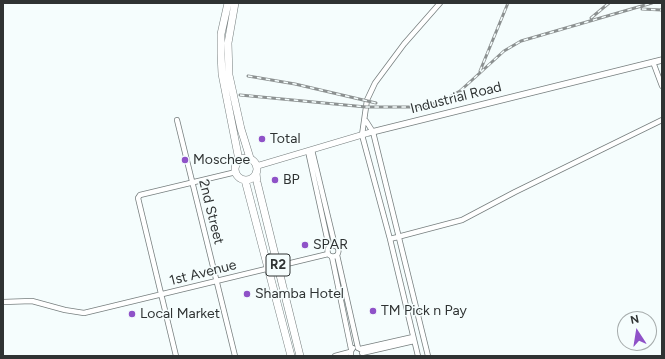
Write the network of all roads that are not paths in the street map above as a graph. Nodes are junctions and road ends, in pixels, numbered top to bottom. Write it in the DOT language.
graph roads {
  1 [pos="228,3"];
  2 [pos="235,3"];
  3 [pos="440,3"];
  4 [pos="662,60"];
  5 [pos="653,62"];
  6 [pos="662,86"];
  7 [pos="177,120"];
  8 [pos="366,120"];
  9 [pos="662,120"];
  10 [pos="237,130"];
  11 [pos="373,132"];
  12 [pos="362,134"];
  13 [pos="310,150"];
  14 [pos="250,158"];
  15 [pos="239,160"];
  16 [pos="257,169"];
  17 [pos="236,172"];
  18 [pos="245,180"];
  19 [pos="192,181"];
  20 [pos="264,210"];
  21 [pos="255,212"];
  22 [pos="400,237"];
  23 [pos="390,239"];
  24 [pos="335,246"];
  25 [pos="329,247"];
  26 [pos="332,255"];
  27 [pos="278,266"];
  28 [pos="269,268"];
  29 [pos="216,281"];
  30 [pos="161,295"];
  31 [pos="414,297"];
  32 [pos="404,299"];
  33 [pos="3,302"];
  34 [pos="414,339"];
  35 [pos="360,351"];
  36 [pos="351,352"];
  37 [pos="176,356"];
  38 [pos="235,356"];
  39 [pos="291,356"];
  40 [pos="300,356"];
  41 [pos="335,356"];
  42 [pos="418,356"];
  43 [pos="428,356"];
  1 -- 10 [label="highway, R2"];
  2 -- 10 [label="highway, R2"];
  3 -- 8 [label="street"];
  4 -- 5 [label="street, Industrial Road"];
  5 -- 6 [label="street"];
  5 -- 11 [label="street, Industrial Road"];
  7 -- 19 [label="street, 2nd Street"];
  8 -- 11 [label="street"];
  8 -- 12 [label="street"];
  9 -- 22 [label="street"];
  10 -- 14 [label="highway, R2"];
  10 -- 15 [label="highway, R2"];
  11 -- 12 [label="street, Industrial Road"];
  11 -- 22 [label="street"];
  12 -- 13 [label="street, Industrial Road"];
  12 -- 23 [label="street"];
  13 -- 16 [label="street, Industrial Road"];
  13 -- 24 [label="street"];
  13 -- 25 [label="street"];
  14 -- 15 [label="highway"];
  14 -- 16 [label="highway, R2"];
  15 -- 17 [label="highway, R2"];
  16 -- 18 [label="highway"];
  16 -- 20 [label="highway, R2"];
  17 -- 18 [label="highway"];
  17 -- 19 [label="street"];
  18 -- 21 [label="highway, R2"];
  19 -- 29 [label="street, 2nd Street"];
  19 -- 30 [label="street"];
  20 -- 21 [label="highway"];
  20 -- 27 [label="highway, R2"];
  21 -- 28 [label="highway, R2"];
  22 -- 23 [label="street"];
  22 -- 31 [label="street"];
  23 -- 32 [label="street"];
  24 -- 25 [label="street"];
  24 -- 26 [label="street"];
  25 -- 26 [label="street"];
  26 -- 27 [label="street, 1st Avenue"];
  26 -- 35 [label="street"];
  26 -- 36 [label="street"];
  27 -- 28 [label="street, 1st Avenue"];
  27 -- 40 [label="highway, R2"];
  28 -- 29 [label="street, 1st Avenue"];
  28 -- 39 [label="highway, R2"];
  29 -- 30 [label="street, 1st Avenue"];
  29 -- 38 [label="street, 2nd Street"];
  30 -- 33 [label="street, 1st Avenue"];
  30 -- 37 [label="street"];
  31 -- 32 [label="street"];
  31 -- 43 [label="street"];
  32 -- 34 [label="street"];
  34 -- 35 [label="street"];
  34 -- 42 [label="street"];
  35 -- 36 [label="street"];
  36 -- 41 [label="street"];
}
